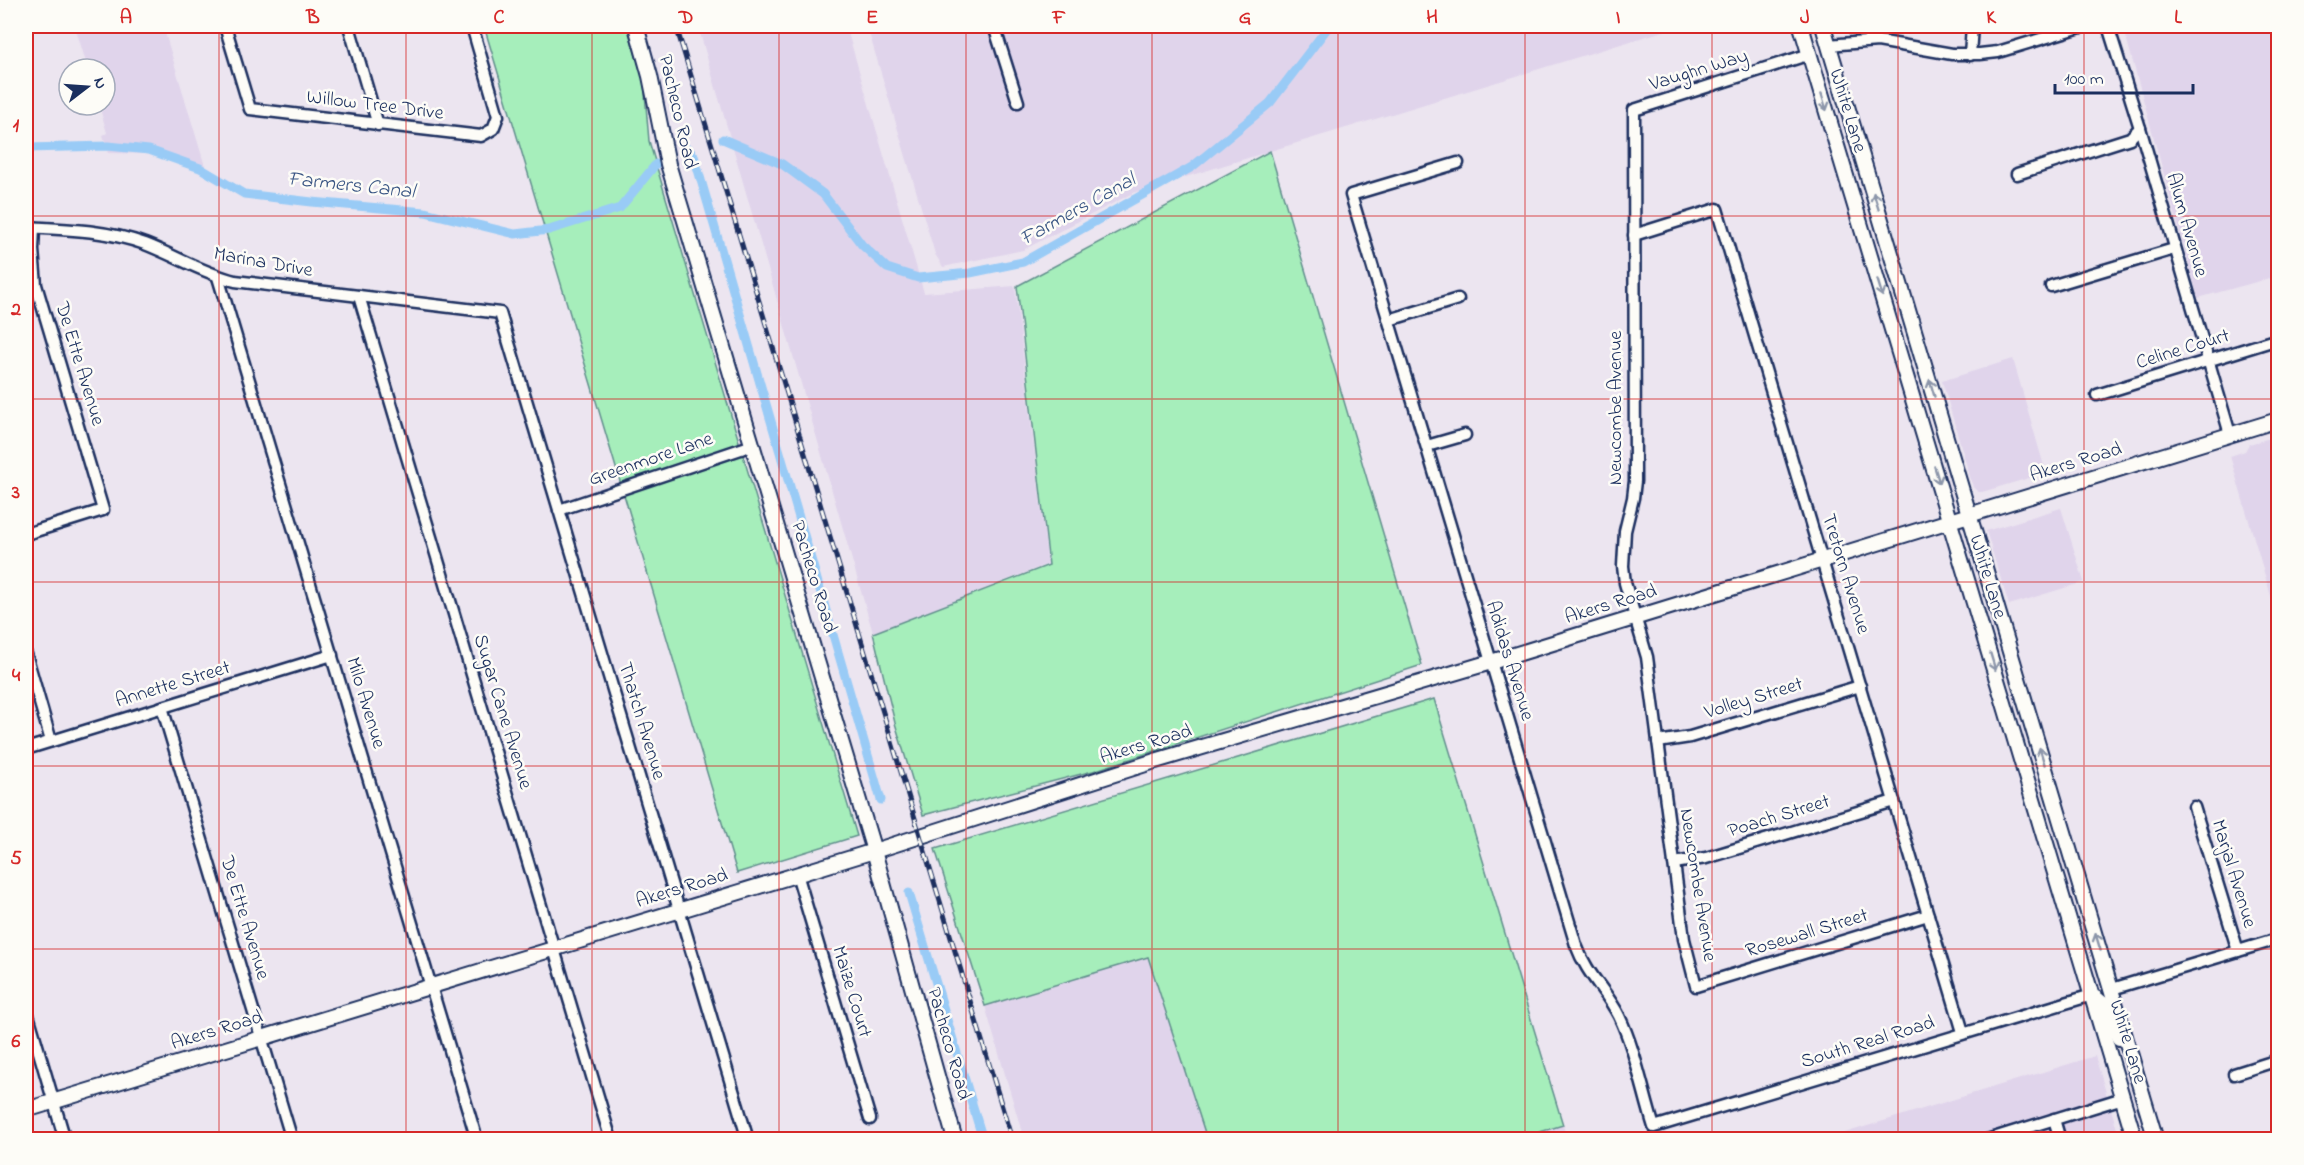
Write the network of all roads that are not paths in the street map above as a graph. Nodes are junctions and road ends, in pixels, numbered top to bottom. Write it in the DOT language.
graph roads {
  1 [pos="225,26"];
  2 [pos="349,26"];
  3 [pos="472,26"];
  4 [pos="636,26"];
  5 [pos="994,26"];
  6 [pos="1801,26"];
  7 [pos="1810,26"];
  8 [pos="1823,26"];
  9 [pos="1972,26"];
  10 [pos="2084,26"];
  11 [pos="2108,26"];
  12 [pos="1828,45"];
  13 [pos="1810,54"];
  14 [pos="1970,55"];
  15 [pos="1018,102"];
  16 [pos="1634,110"];
  17 [pos="378,125"];
  18 [pos="1854,128"];
  19 [pos="2140,128"];
  20 [pos="1458,163"];
  21 [pos="2017,174"];
  22 [pos="30,227"];
  23 [pos="1634,235"];
  24 [pos="2174,249"];
  25 [pos="218,276"];
  26 [pos="2051,286"];
  27 [pos="359,296"];
  28 [pos="1458,299"];
  29 [pos="500,313"];
  30 [pos="1389,320"];
  31 [pos="2278,339"];
  32 [pos="2208,361"];
  33 [pos="2097,395"];
  34 [pos="2278,420"];
  35 [pos="2230,434"];
  36 [pos="1465,435"];
  37 [pos="753,445"];
  38 [pos="1427,446"];
  39 [pos="559,510"];
  40 [pos="1970,516"];
  41 [pos="1951,521"];
  42 [pos="26,534"];
  43 [pos="1822,561"];
  44 [pos="1636,618"];
  45 [pos="26,654"];
  46 [pos="332,656"];
  47 [pos="1491,662"];
  48 [pos="1860,686"];
  49 [pos="162,707"];
  50 [pos="51,741"];
  51 [pos="1658,742"];
  52 [pos="26,749"];
  53 [pos="1894,801"];
  54 [pos="2194,807"];
  55 [pos="874,851"];
  56 [pos="1674,863"];
  57 [pos="797,874"];
  58 [pos="679,910"];
  59 [pos="2067,910"];
  60 [pos="1928,915"];
  61 [pos="2278,939"];
  62 [pos="554,949"];
  63 [pos="2238,951"];
  64 [pos="431,986"];
  65 [pos="1696,986"];
  66 [pos="2112,988"];
  67 [pos="2092,995"];
  68 [pos="26,1008"];
  69 [pos="1963,1032"];
  70 [pos="262,1038"];
  71 [pos="2278,1060"];
  72 [pos="2234,1074"];
  73 [pos="2139,1083"];
  74 [pos="2123,1098"];
  75 [pos="54,1102"];
  76 [pos="26,1110"];
  77 [pos="870,1119"];
  78 [pos="2054,1119"];
  79 [pos="1654,1127"];
  80 [pos="65,1140"];
  81 [pos="292,1140"];
  82 [pos="477,1140"];
  83 [pos="611,1140"];
  84 [pos="747,1140"];
  85 [pos="955,1140"];
  86 [pos="1987,1140"];
  87 [pos="2060,1140"];
  88 [pos="2135,1140"];
  89 [pos="2150,1140"];
  90 [pos="2156,1140"];
  1 -- 17 [label="street, Willow Tree Drive"];
  2 -- 17 [label="street"];
  3 -- 17 [label="street, Willow Tree Drive"];
  4 -- 37 [label="street, Pacheco Road"];
  5 -- 15 [label="street"];
  6 -- 13 [label="street, White Lane"];
  7 -- 12 [label="street"];
  8 -- 12 [label="street, White Lane"];
  9 -- 14 [label="street"];
  10 -- 14 [label="street"];
  11 -- 19 [label="street, Alum Avenue"];
  12 -- 14 [label="street"];
  12 -- 18 [label="street, White Lane"];
  13 -- 16 [label="street, Vaughn Way"];
  13 -- 18 [label="street"];
  13 -- 41 [label="street, White Lane, one-way"];
  16 -- 23 [label="street, Newcombe Avenue"];
  40 -- 18 [label="street, White Lane, one-way"];
  19 -- 21 [label="street"];
  19 -- 24 [label="street, Alum Avenue"];
  20 -- 30 [label="street, Adidas Avenue"];
  22 -- 25 [label="street, Marina Drive"];
  22 -- 42 [label="street, De Ette Avenue"];
  23 -- 43 [label="street, Tretorn Avenue"];
  23 -- 44 [label="street, Newcombe Avenue"];
  24 -- 26 [label="street"];
  24 -- 32 [label="street, Alum Avenue"];
  25 -- 27 [label="street, Marina Drive"];
  25 -- 46 [label="street, Milo Avenue"];
  27 -- 29 [label="street, Marina Drive"];
  27 -- 62 [label="street, Sugar Cane Avenue"];
  28 -- 30 [label="street"];
  29 -- 39 [label="street, Thatch Avenue"];
  30 -- 38 [label="street, Adidas Avenue"];
  31 -- 32 [label="street, Celine Court"];
  32 -- 33 [label="street, Celine Court"];
  32 -- 35 [label="street, Alum Avenue"];
  34 -- 35 [label="street, Akers Road"];
  35 -- 40 [label="street, Akers Road"];
  36 -- 38 [label="street"];
  37 -- 39 [label="street, Greenmore Lane"];
  37 -- 55 [label="street, Pacheco Road"];
  38 -- 47 [label="street, Adidas Avenue"];
  39 -- 58 [label="street, Thatch Avenue"];
  40 -- 41 [label="street, Akers Road"];
  66 -- 40 [label="street, White Lane, one-way"];
  41 -- 43 [label="street, Akers Road"];
  41 -- 59 [label="street, White Lane, one-way"];
  43 -- 44 [label="street, Akers Road"];
  43 -- 48 [label="street, Tretorn Avenue"];
  44 -- 47 [label="street, Akers Road"];
  44 -- 51 [label="street, Newcombe Avenue"];
  45 -- 50 [label="street"];
  46 -- 49 [label="street, Annette Street"];
  46 -- 64 [label="street, Milo Avenue"];
  47 -- 55 [label="street, Akers Road"];
  47 -- 79 [label="street, Adidas Avenue"];
  48 -- 51 [label="street, Volley Street"];
  48 -- 53 [label="street, Tretorn Avenue"];
  49 -- 50 [label="street, Annette Street"];
  49 -- 70 [label="street, De Ette Avenue"];
  50 -- 52 [label="street, Annette Street"];
  51 -- 56 [label="street, Newcombe Avenue"];
  53 -- 56 [label="street, Poach Street"];
  53 -- 60 [label="street, Tretorn Avenue"];
  54 -- 63 [label="street, Marjal Avenue"];
  55 -- 57 [label="street, Akers Road"];
  55 -- 85 [label="street, Pacheco Road"];
  56 -- 65 [label="street, Newcombe Avenue"];
  57 -- 58 [label="street, Akers Road"];
  57 -- 77 [label="street, Maize Court"];
  58 -- 62 [label="street, Akers Road"];
  58 -- 84 [label="street, Thatch Avenue"];
  59 -- 66 [label="street"];
  59 -- 67 [label="street, White Lane"];
  60 -- 65 [label="street, Rosewall Street"];
  60 -- 69 [label="street, Tretorn Avenue"];
  61 -- 63 [label="street"];
  62 -- 64 [label="street, Akers Road"];
  62 -- 83 [label="street, Sugar Cane Avenue"];
  63 -- 66 [label="street"];
  64 -- 70 [label="street, Akers Road"];
  64 -- 82 [label="street, Milo Avenue"];
  66 -- 73 [label="street, White Lane"];
  67 -- 69 [label="street, South Real Road"];
  67 -- 73 [label="street"];
  67 -- 74 [label="street, White Lane"];
  68 -- 75 [label="street"];
  69 -- 79 [label="street, South Real Road"];
  70 -- 75 [label="street, Akers Road"];
  70 -- 81 [label="street, De Ette Avenue"];
  71 -- 72 [label="street"];
  73 -- 90 [label="street, White Lane"];
  74 -- 78 [label="street"];
  74 -- 88 [label="street, White Lane"];
  74 -- 89 [label="street"];
  75 -- 76 [label="street, Akers Road"];
  75 -- 80 [label="street"];
  78 -- 86 [label="street"];
  78 -- 87 [label="street"];
}
